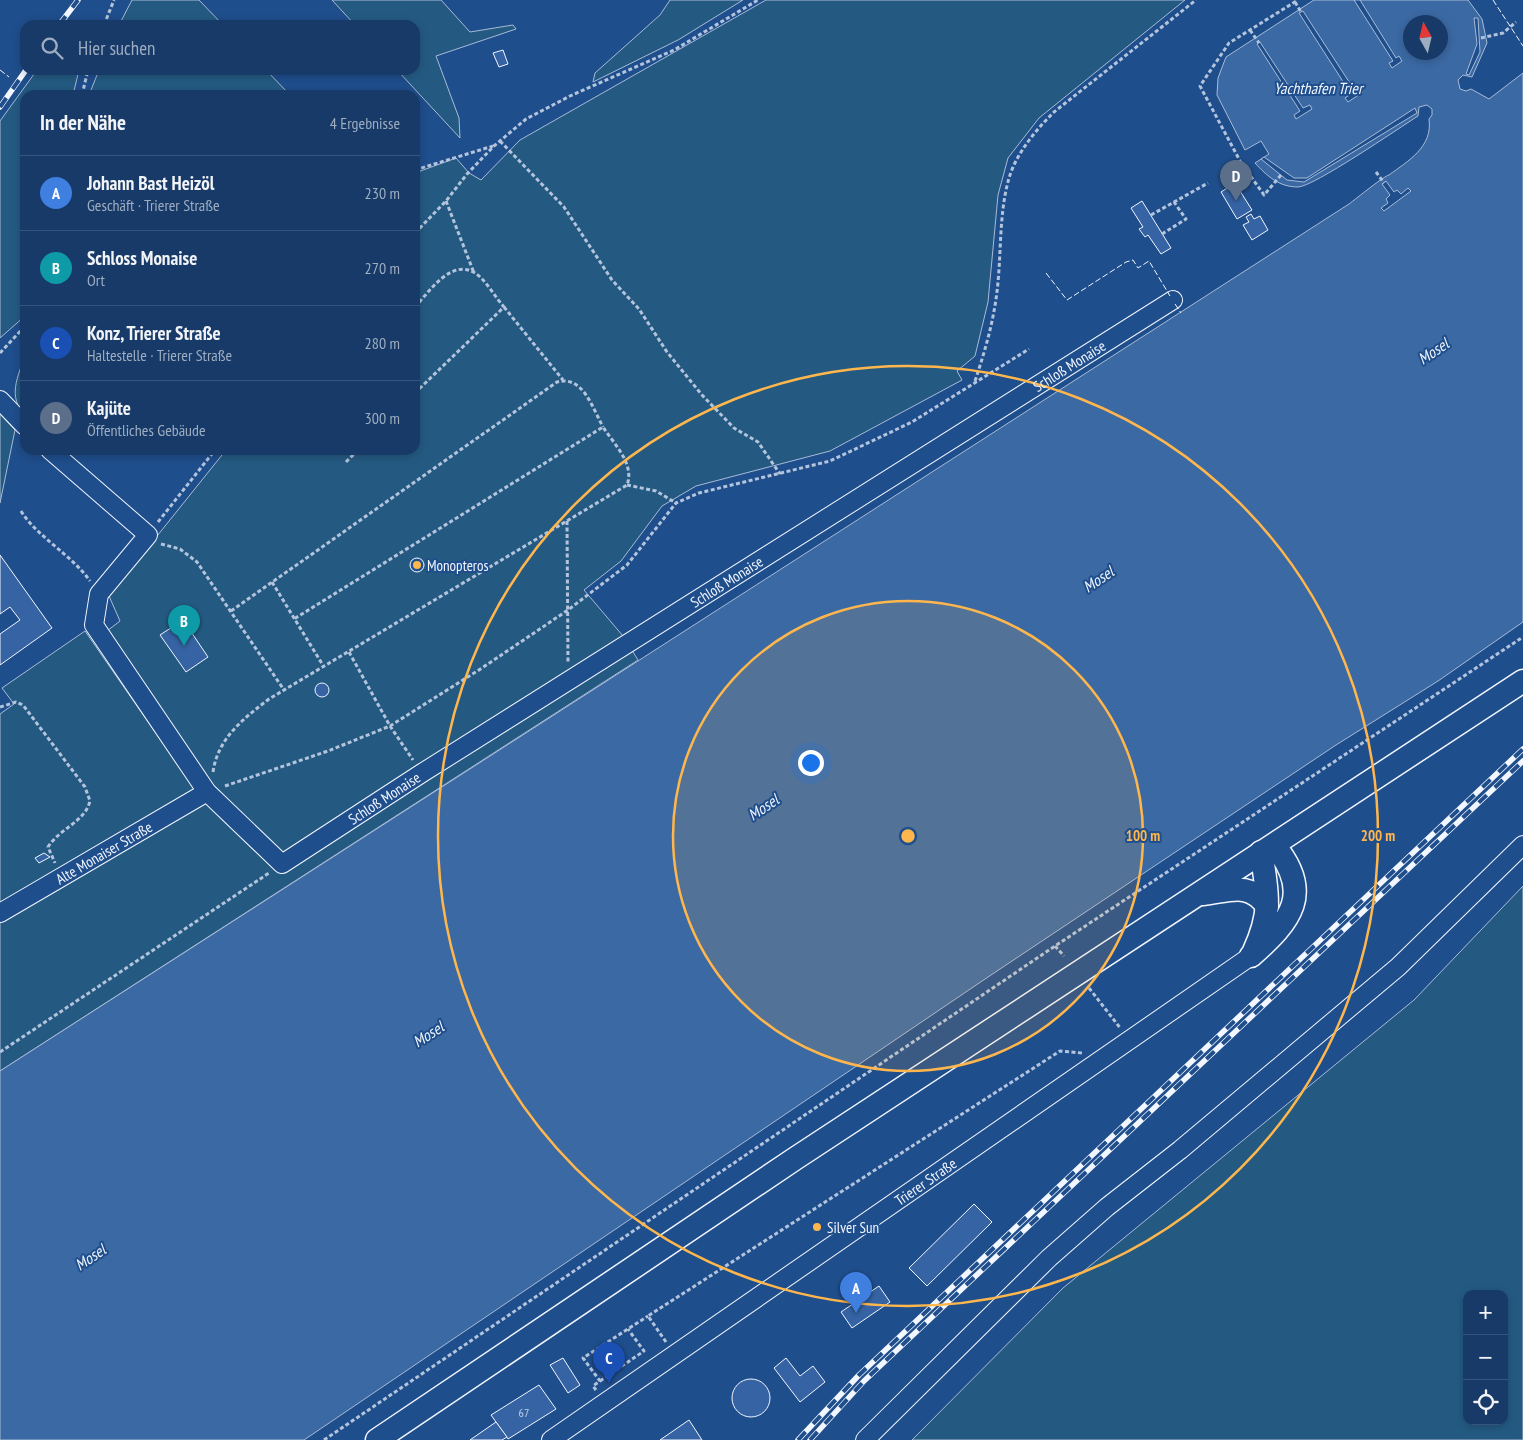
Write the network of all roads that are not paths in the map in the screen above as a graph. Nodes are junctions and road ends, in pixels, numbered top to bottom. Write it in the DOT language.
graph roads {
  1 [pos="1173,300"];
  2 [pos="0,400"];
  3 [pos="20,421"];
  4 [pos="55,455"];
  5 [pos="1523,681"];
  6 [pos="208,792"];
  7 [pos="1523,845"];
  8 [pos="1268,849"];
  9 [pos="1199,894"];
  10 [pos="1267,906"];
  11 [pos="0,913"];
  12 [pos="1251,956"];
  13 [pos="377,1440"];
  14 [pos="551,1440"];
  15 [pos="865,1440"];
  1 -- 6 [label="street, Schloß Monaise"];
  2 -- 3 [label="street"];
  4 -- 6 [label="street"];
  5 -- 8 [label="main road"];
  6 -- 11 [label="street, Alte Monaiser Straße"];
  7 -- 15 [label="street"];
  8 -- 9 [label="main road"];
  8 -- 10 [label="main road"];
  8 -- 12 [label="main road"];
  9 -- 10 [label="main road"];
  9 -- 13 [label="main road"];
  10 -- 12 [label="main road"];
  12 -- 14 [label="street, Trierer Straße"];
}
